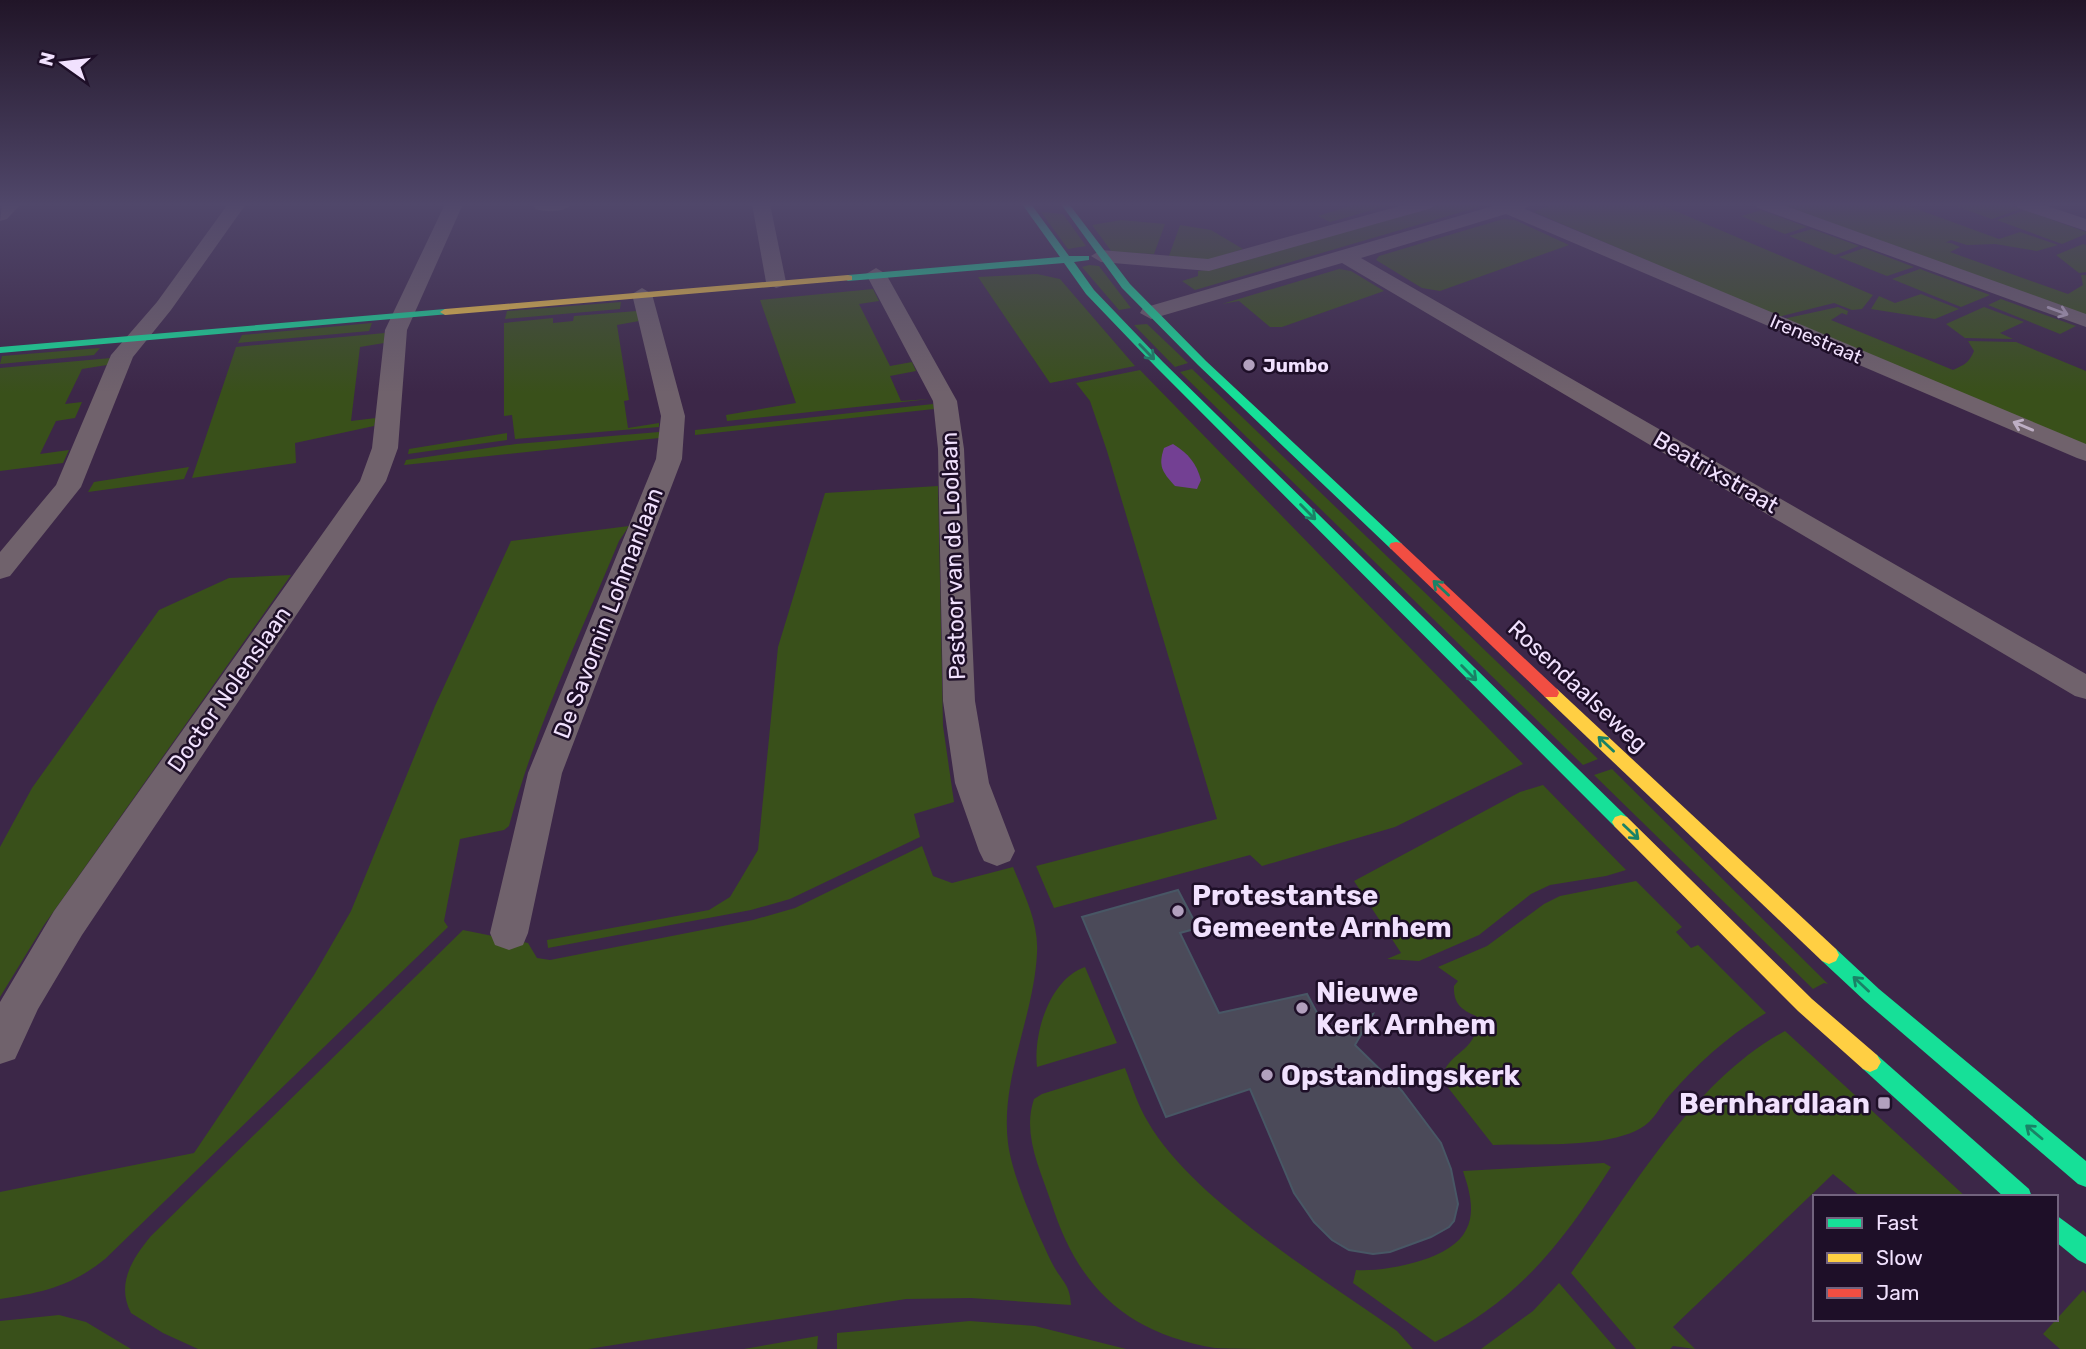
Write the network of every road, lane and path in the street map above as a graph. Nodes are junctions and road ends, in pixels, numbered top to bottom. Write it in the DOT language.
graph roads {
  1 [pos="192,267"];
  2 [pos="426,267"];
  3 [pos="773,267"];
  4 [pos="971,267"];
  5 [pos="1071,267"];
  6 [pos="1111,267"];
  7 [pos="1311,267"];
  8 [pos="1362,267"];
  9 [pos="1656,267"];
  10 [pos="1937,267"];
  11 [pos="876,274"];
  12 [pos="776,282"];
  13 [pos="642,294"];
  14 [pos="1151,313"];
  15 [pos="405,315"];
  16 [pos="2086,321"];
  17 [pos="1118,322"];
  18 [pos="137,337"];
  19 [pos="0,350"];
  20 [pos="2086,453"];
  21 [pos="0,570"];
  22 [pos="2086,688"];
  23 [pos="997,851"];
  24 [pos="509,933"];
  25 [pos="0,1045"];
  26 [pos="2086,1176"];
  27 [pos="2019,1195"];
  28 [pos="2058,1228"];
  29 [pos="2081,1243"];
  1 -- 18 [label="street"];
  2 -- 15 [label="street, Doctor Nolenslaan"];
  3 -- 12 [label="street"];
  4 -- 11 [label="street"];
  5 -- 17 [label="street"];
  6 -- 14 [label="street, Rosendaalseweg"];
  7 -- 14 [label="street"];
  8 -- 22 [label="street, Beatrixstraat"];
  20 -- 9 [label="street, Irenestraat, one-way"];
  10 -- 16 [label="street, one-way"];
  11 -- 12 [label="street"];
  11 -- 23 [label="street, Pastoor van de Loolaan"];
  12 -- 13 [label="street"];
  13 -- 15 [label="street"];
  13 -- 24 [label="street, De Savornin Lohmanlaan"];
  14 -- 17 [label="street"];
  26 -- 14 [label="street, Rosendaalseweg, one-way"];
  15 -- 18 [label="street"];
  15 -- 25 [label="street, Doctor Nolenslaan"];
  17 -- 27 [label="street, one-way"];
  18 -- 19 [label="street"];
  18 -- 21 [label="street"];
  28 -- 29 [label="street"];
}
